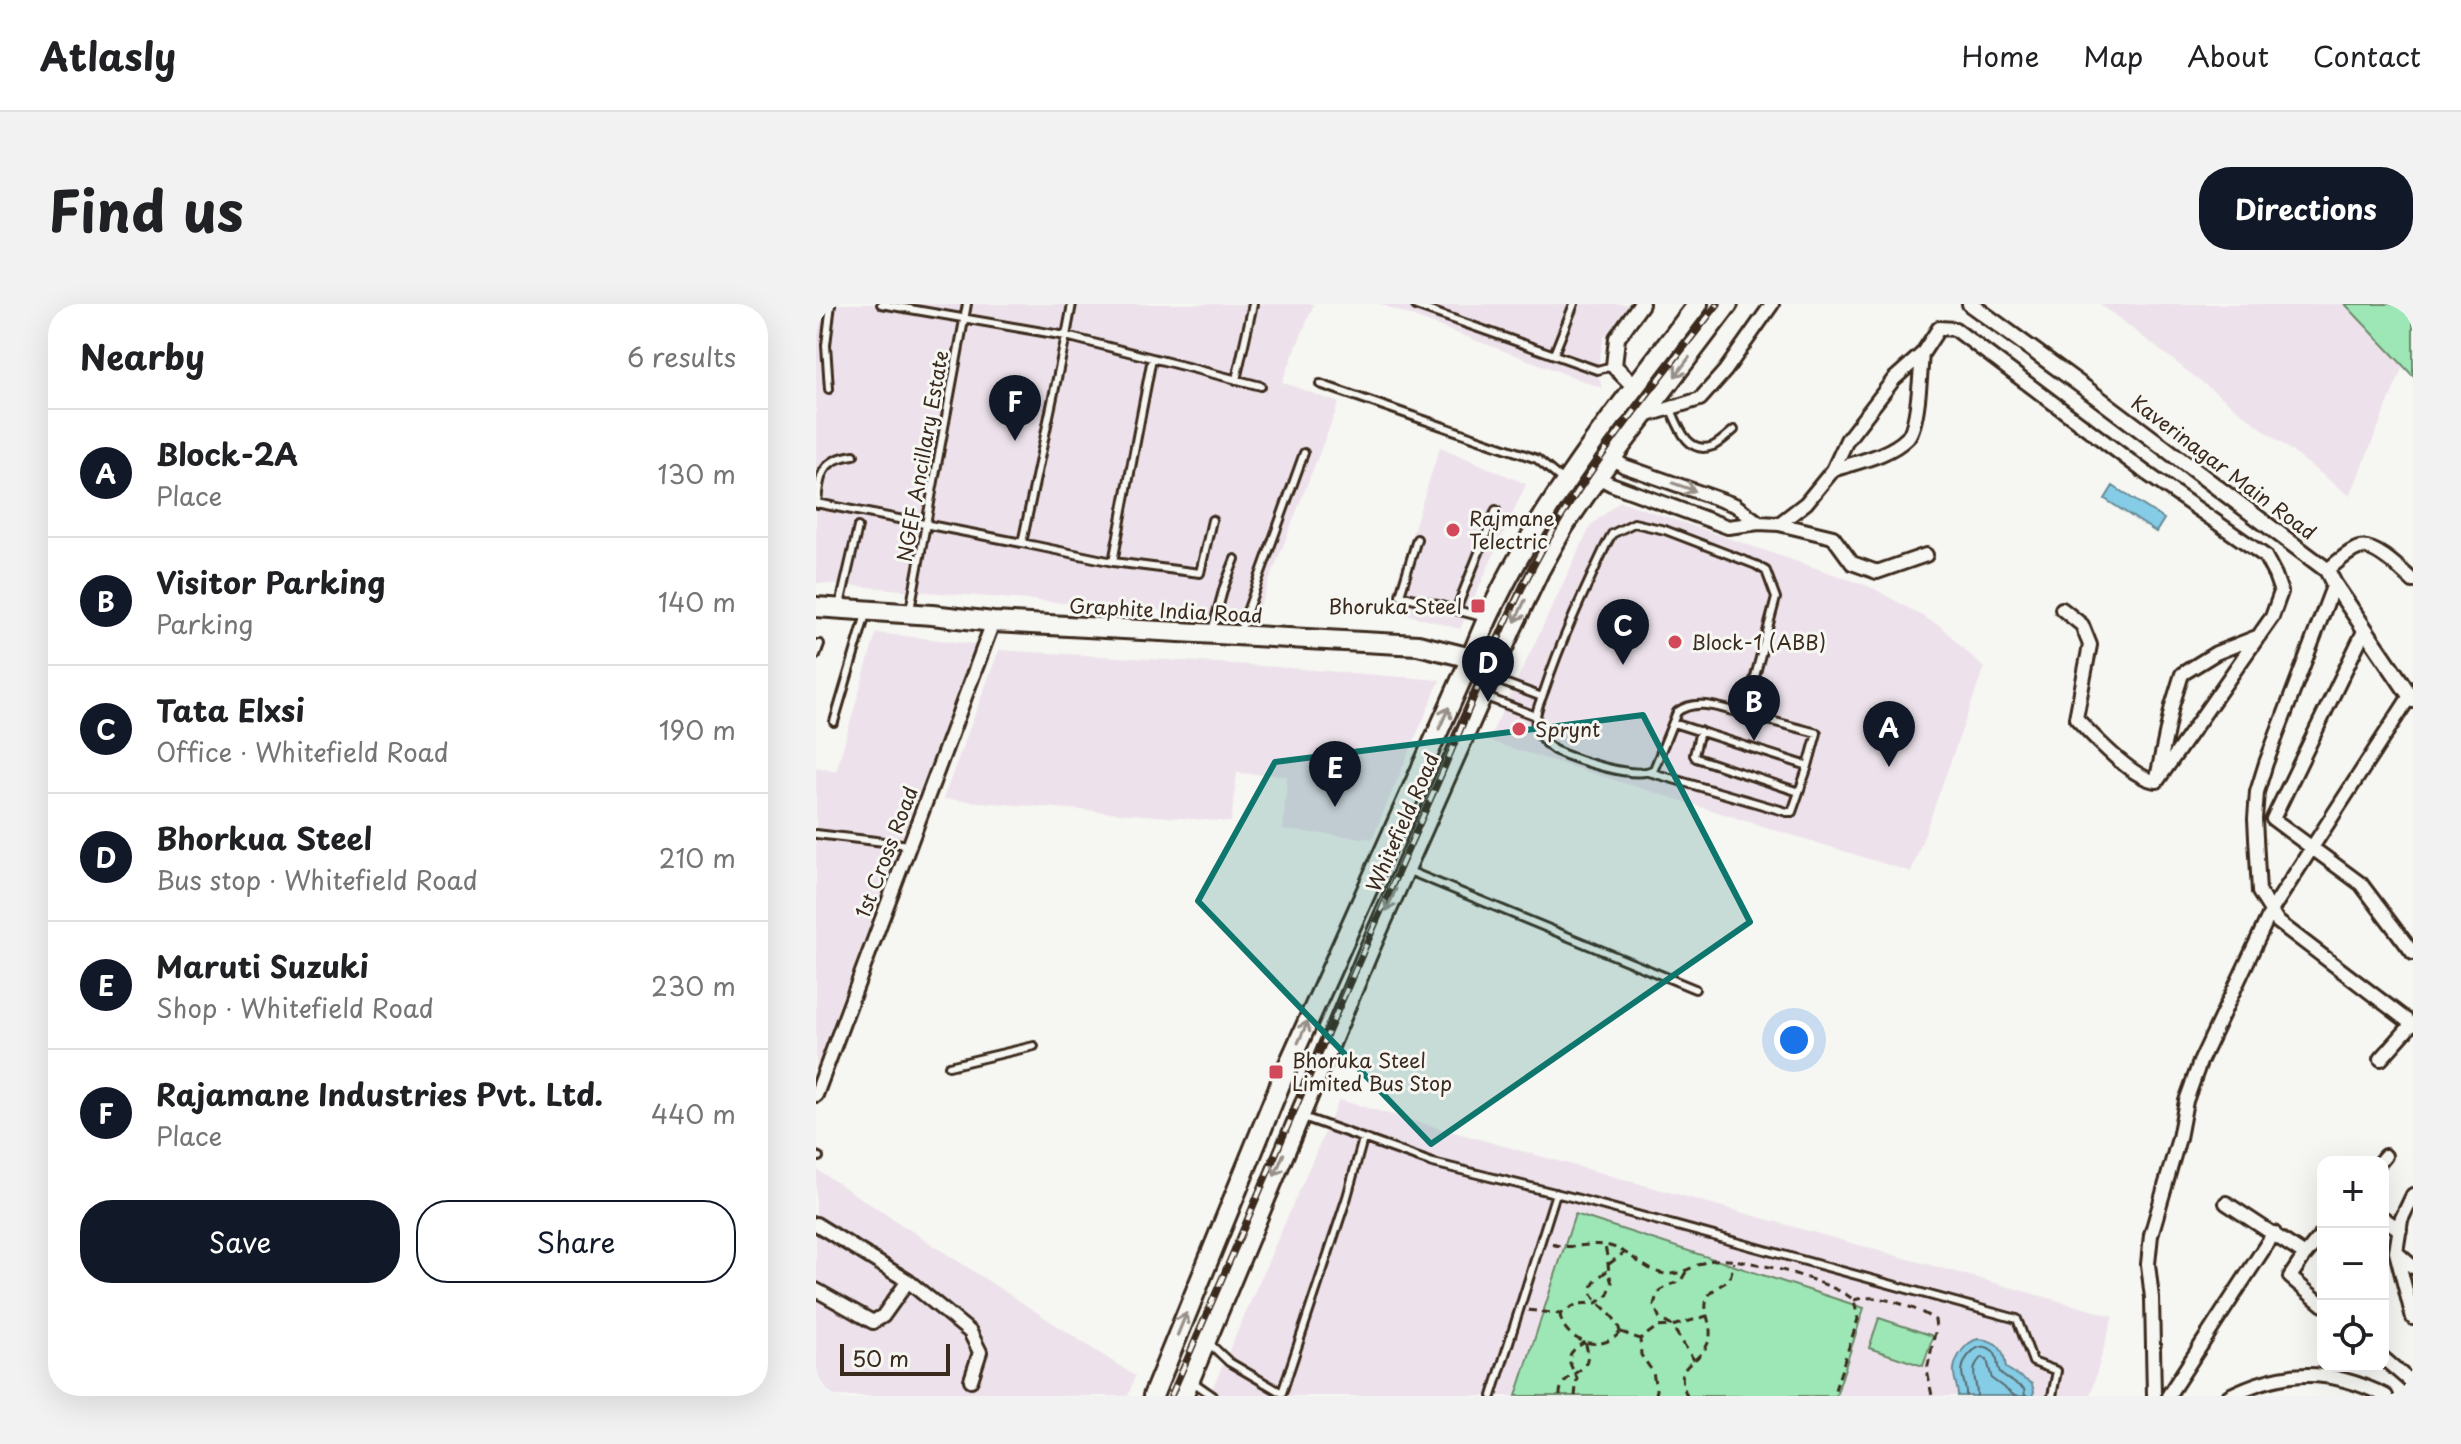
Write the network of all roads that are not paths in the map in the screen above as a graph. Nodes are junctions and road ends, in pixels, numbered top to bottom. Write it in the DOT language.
graph roads {
  1 [pos="831,304"];
  2 [pos="881,304"];
  3 [pos="967,304"];
  4 [pos="1072,304"];
  5 [pos="1253,304"];
  6 [pos="1574,304"];
  7 [pos="1641,304"];
  8 [pos="1698,304"];
  9 [pos="1728,304"];
  10 [pos="1772,304"];
  11 [pos="1970,304"];
  12 [pos="1416,306"];
  13 [pos="964,318"];
  14 [pos="1066,336"];
  15 [pos="1554,354"];
  16 [pos="1922,354"];
  17 [pos="1152,358"];
  18 [pos="1614,366"];
  19 [pos="1236,380"];
  20 [pos="1320,384"];
  21 [pos="1261,386"];
  22 [pos="1635,387"];
  23 [pos="829,389"];
  24 [pos="1670,407"];
  25 [pos="1644,416"];
  26 [pos="1734,430"];
  27 [pos="1304,453"];
  28 [pos="854,455"];
  29 [pos="1612,458"];
  30 [pos="1833,470"];
  31 [pos="1598,477"];
  32 [pos="1565,482"];
  33 [pos="816,504"];
  34 [pos="1496,510"];
  35 [pos="1212,520"];
  36 [pos="1759,523"];
  37 [pos="1779,524"];
  38 [pos="926,526"];
  39 [pos="858,527"];
  40 [pos="1417,539"];
  41 [pos="1022,543"];
  42 [pos="1926,555"];
  43 [pos="1235,559"];
  44 [pos="1518,561"];
  45 [pos="1113,562"];
  46 [pos="2327,570"];
  47 [pos="1539,571"];
  48 [pos="2413,581"];
  49 [pos="2334,584"];
  50 [pos="816,607"];
  51 [pos="839,608"];
  52 [pos="2062,609"];
  53 [pos="867,610"];
  54 [pos="1456,610"];
  55 [pos="910,614"];
  56 [pos="1486,618"];
  57 [pos="993,622"];
  58 [pos="2365,629"];
  59 [pos="1211,635"];
  60 [pos="1238,635"];
  61 [pos="2260,636"];
  62 [pos="816,644"];
  63 [pos="816,655"];
  64 [pos="1471,658"];
  65 [pos="1491,678"];
  66 [pos="1483,696"];
  67 [pos="1542,697"];
  68 [pos="2412,698"];
  69 [pos="1745,714"];
  70 [pos="1536,716"];
  71 [pos="834,722"];
  72 [pos="1673,723"];
  73 [pos="1700,731"];
  74 [pos="1808,766"];
  75 [pos="1649,772"];
  76 [pos="2157,781"];
  77 [pos="1799,792"];
  78 [pos="816,834"];
  79 [pos="910,845"];
  80 [pos="2312,849"];
  81 [pos="1405,869"];
  82 [pos="2271,911"];
  83 [pos="2413,953"];
  84 [pos="1695,989"];
  85 [pos="2412,1025"];
  86 [pos="1034,1046"];
  87 [pos="2381,1059"];
  88 [pos="949,1066"];
  89 [pos="816,1095"];
  90 [pos="1300,1116"];
  91 [pos="1363,1139"];
  92 [pos="1556,1193"];
  93 [pos="2413,1195"];
  94 [pos="2226,1203"];
  95 [pos="2389,1222"];
  96 [pos="816,1224"];
  97 [pos="2400,1230"];
  98 [pos="2274,1233"];
  99 [pos="2317,1240"];
  100 [pos="2396,1252"];
  101 [pos="2306,1253"];
  102 [pos="2413,1267"];
  103 [pos="908,1281"];
  104 [pos="816,1290"];
  105 [pos="2317,1300"];
  106 [pos="2413,1318"];
  107 [pos="1206,1340"];
  108 [pos="2389,1363"];
  109 [pos="971,1380"];
  110 [pos="2413,1384"];
  111 [pos="1186,1388"];
  112 [pos="1153,1396"];
  113 [pos="1213,1396"];
  114 [pos="1492,1396"];
  115 [pos="2052,1396"];
  116 [pos="2154,1396"];
  117 [pos="2168,1396"];
  118 [pos="2229,1396"];
  119 [pos="2386,1396"];
  120 [pos="2403,1396"];
  1 -- 23 [label="lane"];
  2 -- 13 [label="lane"];
  3 -- 13 [label="lane, NGEF Ancillary Estate"];
  4 -- 14 [label="lane"];
  5 -- 19 [label="lane"];
  6 -- 15 [label="lane"];
  7 -- 18 [label="street"];
  8 -- 22 [label="main road"];
  9 -- 25 [label="main road, Whitefield Road, one-way"];
  10 -- 24 [label="street"];
  11 -- 46 [label="street, Kaverinagar Main Road"];
  12 -- 15 [label="lane"];
  13 -- 14 [label="lane"];
  13 -- 38 [label="lane, NGEF Ancillary Estate"];
  14 -- 17 [label="lane"];
  14 -- 41 [label="lane"];
  15 -- 18 [label="lane"];
  16 -- 30 [label="street"];
  16 -- 30 [label="street"];
  16 -- 61 [label="street"];
  17 -- 19 [label="lane"];
  17 -- 45 [label="lane"];
  18 -- 22 [label="street"];
  19 -- 21 [label="lane"];
  20 -- 32 [label="lane"];
  22 -- 32 [label="main road"];
  24 -- 25 [label="street"];
  24 -- 26 [label="lane"];
  25 -- 29 [label="main road, Whitefield Road"];
  27 -- 60 [label="lane"];
  28 -- 33 [label="lane"];
  29 -- 31 [label="main road, Whitefield Road"];
  29 -- 36 [label="street, one-way"];
  30 -- 37 [label="street"];
  31 -- 36 [label="street"];
  31 -- 47 [label="main road, Whitefield Road"];
  32 -- 44 [label="main road"];
  33 -- 38 [label="lane"];
  34 -- 54 [label="lane"];
  35 -- 45 [label="lane"];
  36 -- 37 [label="street"];
  37 -- 42 [label="street"];
  38 -- 41 [label="lane"];
  38 -- 55 [label="lane, NGEF Ancillary Estate"];
  39 -- 51 [label="lane"];
  40 -- 54 [label="lane"];
  41 -- 45 [label="lane"];
  43 -- 59 [label="lane"];
  44 -- 47 [label="main road"];
  44 -- 56 [label="main road"];
  46 -- 48 [label="street"];
  46 -- 49 [label="street, Kaverinagar Main Road"];
  47 -- 65 [label="main road, Whitefield Road, one-way"];
  49 -- 58 [label="street, Kaverinagar Main Road"];
  49 -- 82 [label="street"];
  50 -- 51 [label="main road, Graphite India Road"];
  51 -- 53 [label="main road, Graphite India Road"];
  52 -- 76 [label="street"];
  53 -- 55 [label="main road, Graphite India Road"];
  53 -- 71 [label="lane"];
  54 -- 56 [label="lane"];
  55 -- 57 [label="main road, Graphite India Road"];
  56 -- 64 [label="main road"];
  57 -- 59 [label="main road, Graphite India Road"];
  57 -- 79 [label="street, 1st Cross Road"];
  58 -- 68 [label="street, Kaverinagar Main Road"];
  58 -- 80 [label="street"];
  59 -- 60 [label="main road, Graphite India Road"];
  60 -- 64 [label="main road, Graphite India Road"];
  61 -- 76 [label="street"];
  61 -- 76 [label="street"];
  62 -- 63 [label="lane"];
  112 -- 64 [label="main road, Whitefield Road, one-way"];
  65 -- 66 [label="main road, Whitefield Road"];
  65 -- 67 [label="lane"];
  66 -- 70 [label="lane"];
  66 -- 81 [label="main road, Whitefield Road"];
  67 -- 69 [label="lane"];
  67 -- 70 [label="lane"];
  68 -- 80 [label="street"];
  69 -- 72 [label="lane"];
  69 -- 74 [label="lane"];
  70 -- 75 [label="lane"];
  72 -- 73 [label="lane"];
  72 -- 75 [label="lane"];
  73 -- 74 [label="lane"];
  73 -- 77 [label="lane"];
  74 -- 77 [label="lane"];
  75 -- 77 [label="lane"];
  78 -- 79 [label="lane"];
  79 -- 89 [label="street, 1st Cross Road"];
  80 -- 82 [label="street"];
  80 -- 83 [label="street"];
  81 -- 84 [label="lane"];
  81 -- 90 [label="main road, Whitefield Road, one-way"];
  82 -- 85 [label="street"];
  82 -- 116 [label="street"];
  85 -- 87 [label="street"];
  86 -- 88 [label="lane"];
  90 -- 91 [label="lane"];
  90 -- 107 [label="main road, Whitefield Road, one-way"];
  91 -- 92 [label="lane"];
  91 -- 107 [label="lane"];
  92 -- 114 [label="lane"];
  92 -- 115 [label="lane"];
  93 -- 97 [label="street"];
  94 -- 98 [label="street"];
  95 -- 97 [label="street"];
  96 -- 103 [label="street"];
  97 -- 100 [label="street"];
  98 -- 101 [label="street"];
  98 -- 117 [label="street"];
  99 -- 101 [label="street"];
  100 -- 102 [label="street"];
  100 -- 106 [label="street"];
  101 -- 105 [label="street"];
  103 -- 104 [label="street"];
  103 -- 109 [label="street"];
  107 -- 111 [label="main road, Whitefield Road"];
  108 -- 110 [label="street"];
  110 -- 120 [label="street"];
  111 -- 113 [label="lane"];
  118 -- 119 [label="street"];
}
